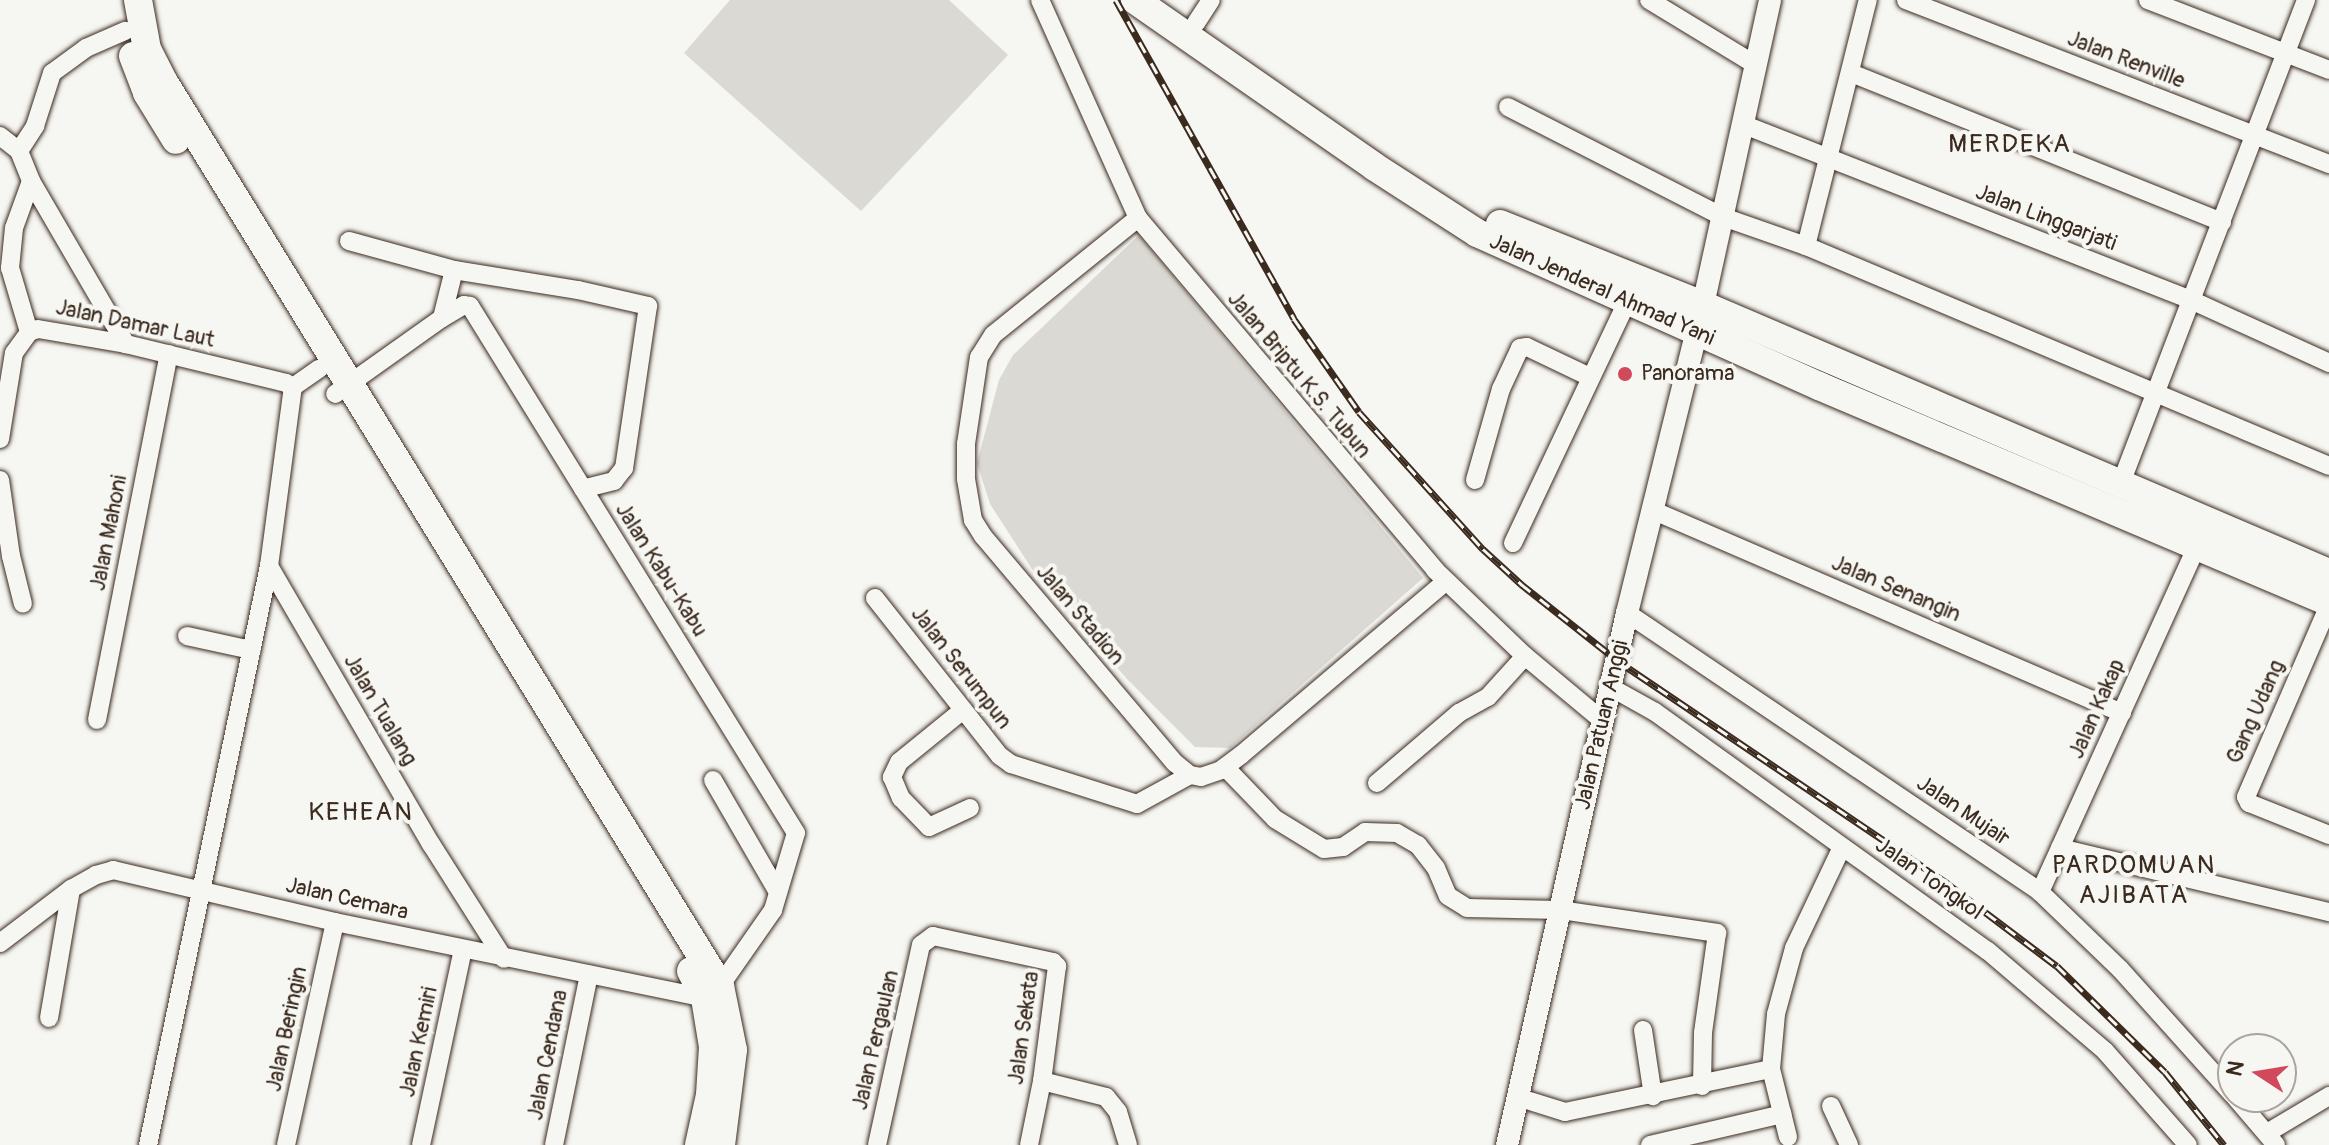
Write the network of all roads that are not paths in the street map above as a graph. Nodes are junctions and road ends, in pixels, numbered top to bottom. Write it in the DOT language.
graph roads {
  1 [pos="121,0"];
  2 [pos="138,0"];
  3 [pos="1040,0"];
  4 [pos="1135,0"];
  5 [pos="1165,0"];
  6 [pos="1649,0"];
  7 [pos="1770,0"];
  8 [pos="1868,0"];
  9 [pos="1906,0"];
  10 [pos="2148,0"];
  11 [pos="2306,0"];
  12 [pos="1203,11"];
  13 [pos="125,31"];
  14 [pos="2287,53"];
  15 [pos="1756,65"];
  16 [pos="2329,70"];
  17 [pos="1851,73"];
  18 [pos="1508,107"];
  19 [pos="1742,124"];
  20 [pos="0,136"];
  21 [pos="2254,136"];
  22 [pos="19,151"];
  23 [pos="1376,156"];
  24 [pos="1830,160"];
  25 [pos="2329,164"];
  26 [pos="31,181"];
  27 [pos="1452,208"];
  28 [pos="1723,217"];
  29 [pos="1138,218"];
  30 [pos="2222,222"];
  31 [pos="349,241"];
  32 [pos="1806,246"];
  33 [pos="454,270"];
  34 [pos="2191,300"];
  35 [pos="1627,302"];
  36 [pos="1703,305"];
  37 [pos="442,318"];
  38 [pos="29,332"];
  39 [pos="1696,333"];
  40 [pos="126,344"];
  41 [pos="169,354"];
  42 [pos="2329,363"];
  43 [pos="319,369"];
  44 [pos="1590,377"];
  45 [pos="293,387"];
  46 [pos="342,388"];
  47 [pos="2154,390"];
  48 [pos="1912,394"];
  49 [pos="1900,421"];
  50 [pos="0,439"];
  51 [pos="2329,466"];
  52 [pos="2109,478"];
  53 [pos="0,480"];
  54 [pos="1475,480"];
  55 [pos="583,489"];
  56 [pos="2086,501"];
  57 [pos="1652,510"];
  58 [pos="1513,543"];
  59 [pos="2197,546"];
  60 [pos="269,566"];
  61 [pos="2289,569"];
  62 [pos="2329,573"];
  63 [pos="1446,581"];
  64 [pos="875,598"];
  65 [pos="2329,603"];
  66 [pos="23,604"];
  67 [pos="1627,613"];
  68 [pos="187,636"];
  69 [pos="251,650"];
  70 [pos="1525,656"];
  71 [pos="1612,688"];
  72 [pos="963,710"];
  73 [pos="2122,713"];
  74 [pos="97,720"];
  75 [pos="1603,721"];
  76 [pos="1225,767"];
  77 [pos="1190,775"];
  78 [pos="713,780"];
  79 [pos="1377,783"];
  80 [pos="970,808"];
  81 [pos="2329,835"];
  82 [pos="1842,847"];
  83 [pos="2060,848"];
  84 [pos="71,889"];
  85 [pos="201,889"];
  86 [pos="778,892"];
  87 [pos="2040,892"];
  88 [pos="1560,910"];
  89 [pos="2329,912"];
  90 [pos="335,922"];
  91 [pos="0,943"];
  92 [pos="921,945"];
  93 [pos="463,949"];
  94 [pos="504,959"];
  95 [pos="589,975"];
  96 [pos="712,992"];
  97 [pos="49,1018"];
  98 [pos="1643,1030"];
  99 [pos="1771,1069"];
  100 [pos="2217,1077"];
  101 [pos="1042,1081"];
  102 [pos="1702,1086"];
  103 [pos="1653,1096"];
  104 [pos="2329,1096"];
  105 [pos="1517,1097"];
  106 [pos="1831,1106"];
  107 [pos="2249,1113"];
  108 [pos="1782,1114"];
  109 [pos="1788,1137"];
  110 [pos="2271,1139"];
  111 [pos="1674,1142"];
  112 [pos="148,1145"];
  113 [pos="286,1145"];
  114 [pos="421,1145"];
  115 [pos="554,1145"];
  116 [pos="699,1145"];
  117 [pos="721,1145"];
  118 [pos="877,1145"];
  119 [pos="1029,1145"];
  120 [pos="1128,1145"];
  121 [pos="1507,1145"];
  122 [pos="1650,1145"];
  123 [pos="1849,1145"];
  124 [pos="2188,1145"];
  1 -- 13 [label="main road"];
  2 -- 46 [label="main road"];
  3 -- 29 [label="street, Jalan Briptu K.S. Tubun"];
  4 -- 23 [label="main road, Jalan Jenderal Ahmad Yani"];
  5 -- 12 [label="main road, Jalan Jenderal Ahmad Yani"];
  6 -- 15 [label="street"];
  7 -- 15 [label="street, Jalan Patuan Anggi"];
  8 -- 17 [label="street"];
  9 -- 21 [label="street, Jalan Renville"];
  10 -- 14 [label="street"];
  11 -- 14 [label="street"];
  12 -- 23 [label="main road, Jalan Jenderal Ahmad Yani"];
  13 -- 22 [label="street"];
  13 -- 43 [label="main road"];
  14 -- 16 [label="street"];
  14 -- 21 [label="street"];
  15 -- 19 [label="street, Jalan Patuan Anggi"];
  17 -- 24 [label="street"];
  17 -- 30 [label="street"];
  18 -- 28 [label="street"];
  19 -- 24 [label="street, Jalan Linggarjati"];
  19 -- 28 [label="street, Jalan Patuan Anggi"];
  20 -- 22 [label="street"];
  21 -- 25 [label="street, Jalan Renville"];
  21 -- 30 [label="street"];
  22 -- 26 [label="street"];
  23 -- 27 [label="main road, Jalan Jenderal Ahmad Yani"];
  24 -- 32 [label="street"];
  24 -- 34 [label="street, Jalan Linggarjati"];
  26 -- 38 [label="street"];
  26 -- 40 [label="street"];
  27 -- 35 [label="main road, Jalan Jenderal Ahmad Yani"];
  27 -- 36 [label="main road, Jalan Jenderal Ahmad Yani"];
  28 -- 32 [label="street"];
  28 -- 36 [label="street, Jalan Patuan Anggi"];
  29 -- 63 [label="street, Jalan Briptu K.S. Tubun"];
  29 -- 77 [label="street, Jalan Stadion"];
  30 -- 34 [label="street"];
  31 -- 33 [label="street"];
  32 -- 47 [label="street"];
  33 -- 37 [label="street"];
  33 -- 55 [label="street"];
  34 -- 42 [label="street, Jalan Linggarjati"];
  34 -- 47 [label="street"];
  35 -- 39 [label="main road, Jalan Jenderal Ahmad Yani"];
  35 -- 44 [label="street"];
  36 -- 39 [label="street, Jalan Patuan Anggi"];
  36 -- 48 [label="main road, Jalan Jenderal Ahmad Yani"];
  37 -- 46 [label="street, Jalan Kabu-Kabu"];
  37 -- 55 [label="street, Jalan Kabu-Kabu"];
  38 -- 40 [label="street, Jalan Damar Laut"];
  38 -- 50 [label="street, Jalan Damar Laut"];
  39 -- 49 [label="main road, Jalan Jenderal Ahmad Yani"];
  39 -- 57 [label="street, Jalan Patuan Anggi"];
  40 -- 41 [label="street, Jalan Damar Laut"];
  41 -- 45 [label="street, Jalan Damar Laut"];
  41 -- 74 [label="street, Jalan Mahoni"];
  43 -- 45 [label="street"];
  43 -- 46 [label="main road"];
  44 -- 54 [label="street"];
  44 -- 58 [label="street"];
  45 -- 60 [label="street"];
  46 -- 96 [label="main road"];
  47 -- 51 [label="street"];
  47 -- 52 [label="street"];
  48 -- 49 [label="main road"];
  48 -- 52 [label="main road, Jalan Jenderal Ahmad Yani"];
  49 -- 56 [label="main road, Jalan Jenderal Ahmad Yani"];
  52 -- 56 [label="main road"];
  52 -- 61 [label="main road, Jalan Jenderal Ahmad Yani"];
  53 -- 66 [label="street"];
  55 -- 86 [label="street, Jalan Kabu-Kabu"];
  56 -- 59 [label="main road, Jalan Jenderal Ahmad Yani"];
  57 -- 67 [label="street, Jalan Patuan Anggi"];
  57 -- 73 [label="street, Jalan Senangin"];
  59 -- 61 [label="main road, Jalan Jenderal Ahmad Yani"];
  59 -- 73 [label="street, Jalan Kakap"];
  60 -- 69 [label="street"];
  60 -- 94 [label="street, Jalan Tualang"];
  61 -- 62 [label="main road, Jalan Jenderal Ahmad Yani"];
  61 -- 65 [label="main road, Jalan Jenderal Ahmad Yani"];
  63 -- 70 [label="street, Jalan Briptu K.S. Tubun"];
  63 -- 76 [label="street"];
  64 -- 72 [label="street, Jalan Serumpun"];
  65 -- 81 [label="street, Gang Udang"];
  67 -- 71 [label="street, Jalan Patuan Anggi"];
  67 -- 87 [label="street, Jalan Mujair"];
  68 -- 69 [label="street"];
  69 -- 85 [label="street"];
  70 -- 75 [label="street, Jalan Briptu K.S. Tubun"];
  70 -- 79 [label="street"];
  71 -- 75 [label="street, Jalan Patuan Anggi"];
  71 -- 82 [label="street, Jalan Tongkol"];
  72 -- 77 [label="street, Jalan Serumpun"];
  72 -- 80 [label="street"];
  73 -- 83 [label="street, Jalan Kakap"];
  75 -- 88 [label="street, Jalan Patuan Anggi"];
  76 -- 77 [label="street"];
  76 -- 88 [label="street"];
  78 -- 86 [label="street"];
  82 -- 99 [label="street"];
  82 -- 124 [label="street, Jalan Tongkol"];
  83 -- 87 [label="street, Jalan Kakap"];
  83 -- 89 [label="street"];
  84 -- 85 [label="street, Jalan Cemara"];
  84 -- 91 [label="street, Jalan Cemara"];
  84 -- 97 [label="street"];
  85 -- 90 [label="street, Jalan Cemara"];
  85 -- 112 [label="street"];
  86 -- 96 [label="street, Jalan Kabu-Kabu"];
  87 -- 100 [label="street, Jalan Mujair"];
  88 -- 102 [label="street"];
  88 -- 105 [label="street, Jalan Patuan Anggi"];
  90 -- 93 [label="street, Jalan Cemara"];
  90 -- 113 [label="street, Jalan Beringin"];
  92 -- 101 [label="street, Jalan Sekata"];
  92 -- 118 [label="street, Jalan Pergaulan"];
  93 -- 94 [label="street, Jalan Cemara"];
  93 -- 114 [label="street, Jalan Kemiri"];
  94 -- 95 [label="street, Jalan Cemara"];
  95 -- 96 [label="street, Jalan Cemara"];
  95 -- 115 [label="street, Jalan Cendana"];
  96 -- 116 [label="main road"];
  96 -- 117 [label="main road"];
  98 -- 103 [label="street"];
  99 -- 102 [label="street"];
  99 -- 108 [label="street"];
  101 -- 119 [label="street, Jalan Sekata"];
  101 -- 120 [label="street"];
  102 -- 103 [label="street"];
  103 -- 105 [label="street"];
  104 -- 110 [label="street"];
  105 -- 121 [label="street, Jalan Patuan Anggi"];
  106 -- 123 [label="street"];
  107 -- 110 [label="street, Jalan Mujair"];
  108 -- 109 [label="street"];
  108 -- 111 [label="street"];
  111 -- 122 [label="street"];
}
